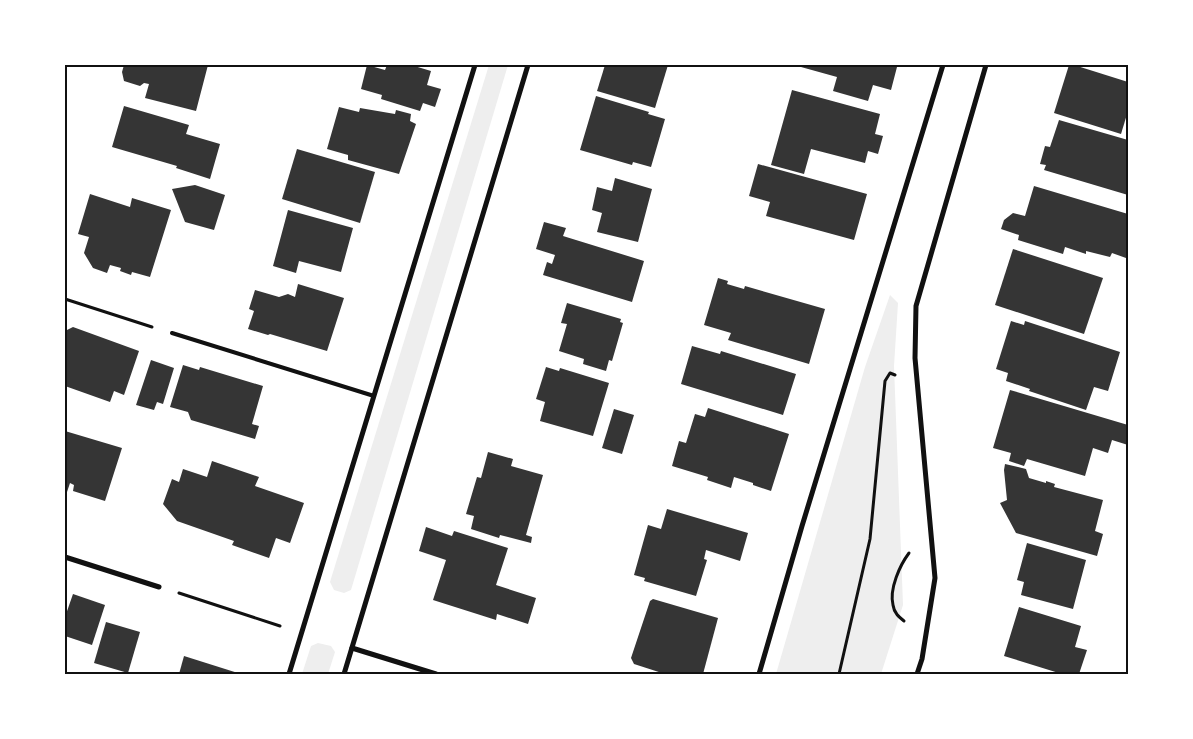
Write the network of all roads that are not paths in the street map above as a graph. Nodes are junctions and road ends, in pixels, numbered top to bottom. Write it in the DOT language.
graph roads {
  1 [pos="475,65"];
  2 [pos="528,65"];
  3 [pos="944,65"];
  4 [pos="986,65"];
  5 [pos="172,333"];
  6 [pos="374,396"];
  7 [pos="65,557"];
  8 [pos="159,587"];
  9 [pos="352,648"];
  10 [pos="289,674"];
  11 [pos="344,674"];
  12 [pos="436,674"];
  13 [pos="759,674"];
  14 [pos="917,674"];
  1 -- 6 [label="street"];
  2 -- 9 [label="street"];
  3 -- 13 [label="street"];
  4 -- 14 [label="street"];
  5 -- 6 [label="lane"];
  6 -- 10 [label="street"];
  7 -- 8 [label="street"];
  9 -- 11 [label="street"];
  9 -- 12 [label="street"];
}
